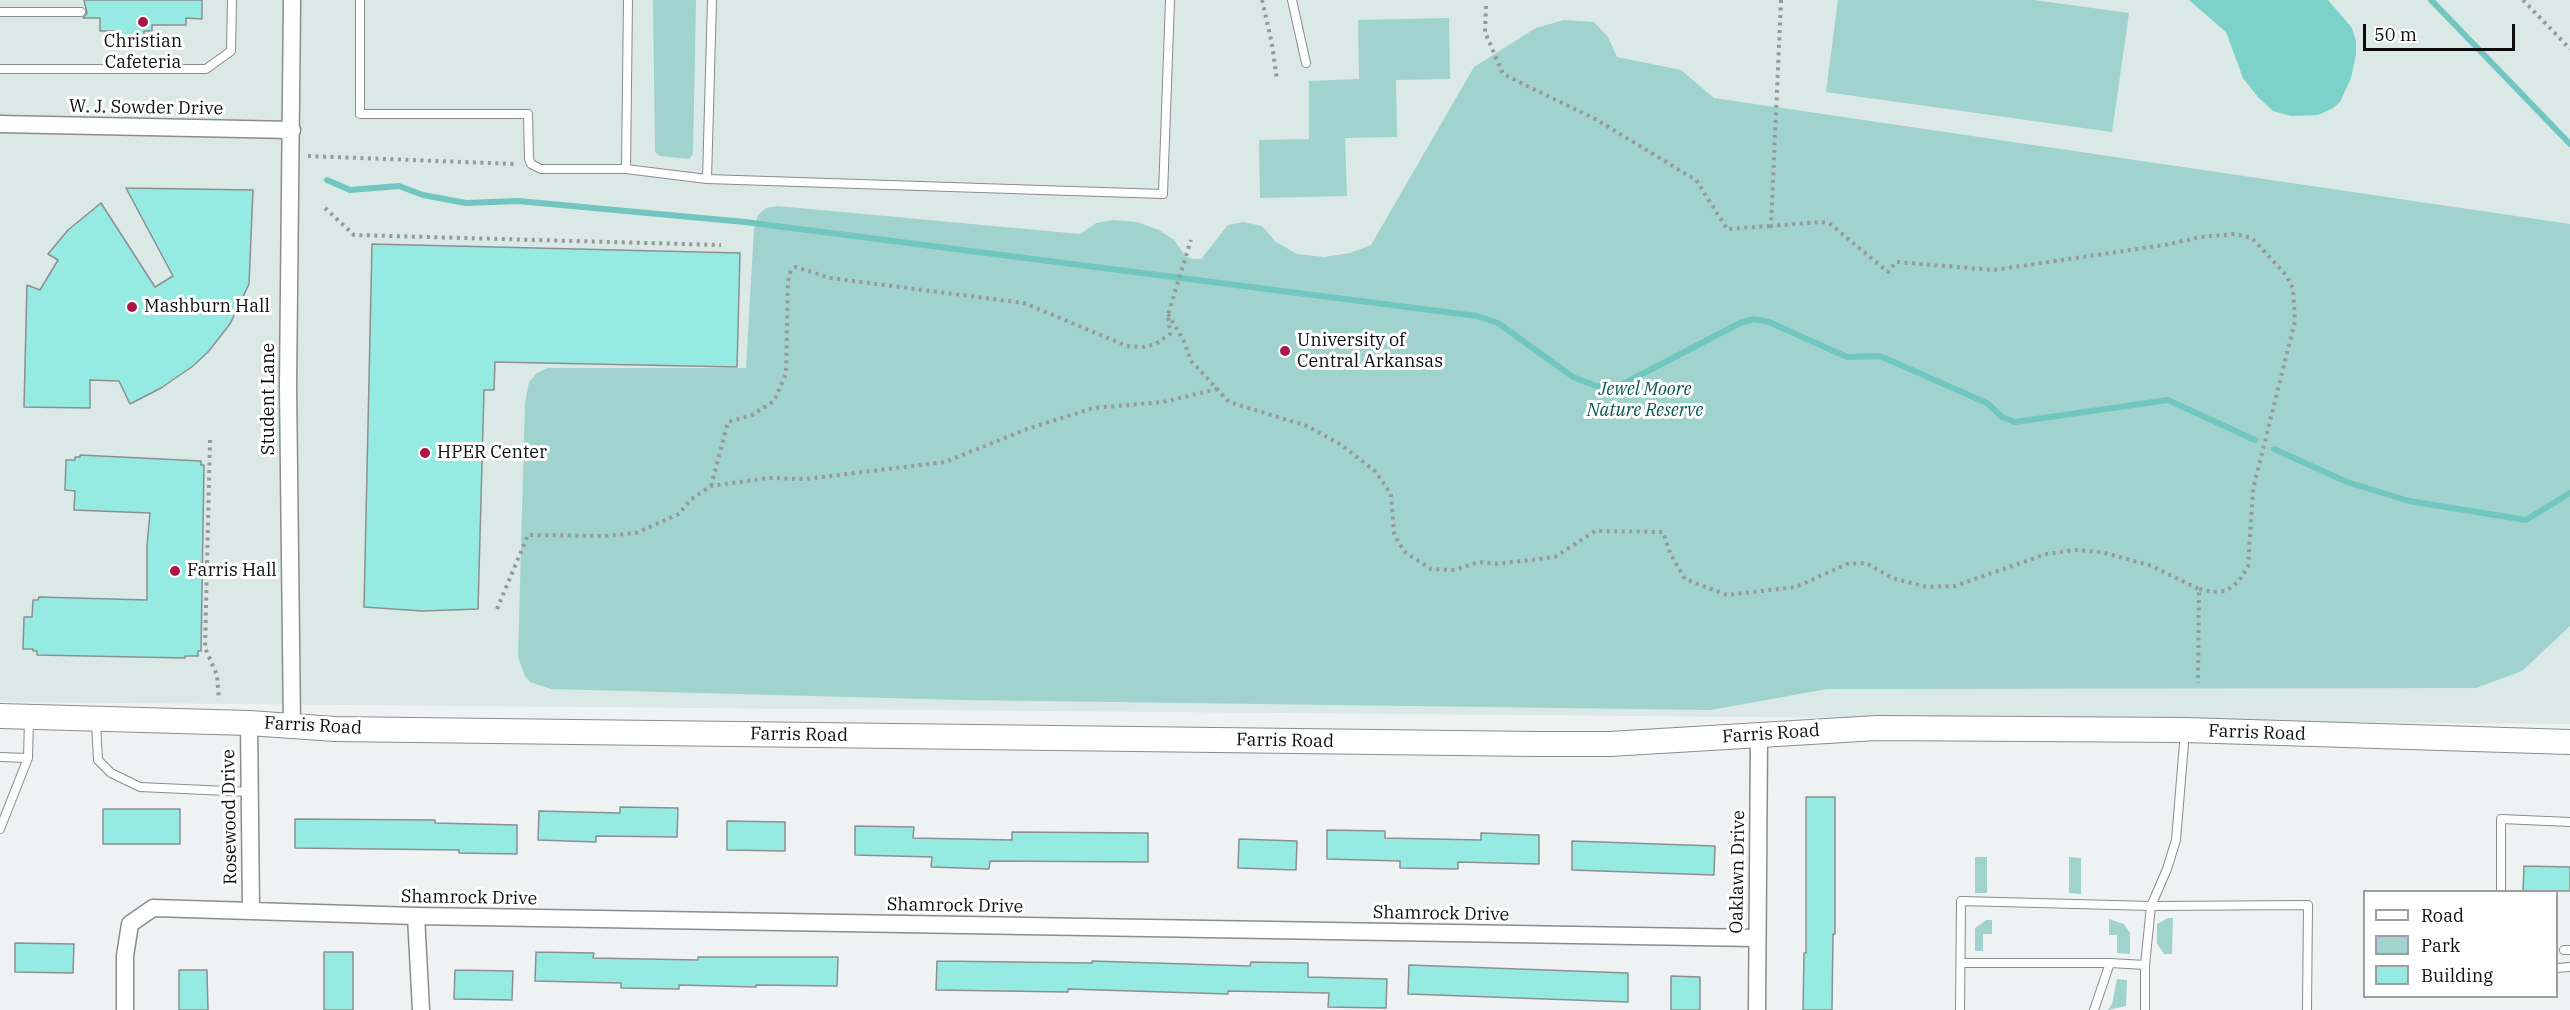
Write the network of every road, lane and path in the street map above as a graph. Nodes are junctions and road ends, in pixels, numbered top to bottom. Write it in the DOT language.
graph roads {
  1 [pos="232,0"];
  2 [pos="292,0"];
  3 [pos="360,0"];
  4 [pos="628,0"];
  5 [pos="712,0"];
  6 [pos="1170,0"];
  7 [pos="1262,0"];
  8 [pos="1293,0"];
  9 [pos="1781,0"];
  10 [pos="2523,0"];
  11 [pos="1486,6"];
  12 [pos="0,12"];
  13 [pos="81,12"];
  14 [pos="2570,49"];
  15 [pos="1306,63"];
  16 [pos="0,69"];
  17 [pos="1277,80"];
  18 [pos="0,124"];
  19 [pos="292,130"];
  20 [pos="308,156"];
  21 [pos="515,164"];
  22 [pos="626,170"];
  23 [pos="706,179"];
  24 [pos="325,208"];
  25 [pos="1771,226"];
  26 [pos="1191,240"];
  27 [pos="721,245"];
  28 [pos="1168,314"];
  29 [pos="1218,389"];
  30 [pos="210,440"];
  31 [pos="711,486"];
  32 [pos="2199,588"];
  33 [pos="497,609"];
  34 [pos="2198,683"];
  35 [pos="219,704"];
  36 [pos="0,716"];
  37 [pos="29,716"];
  38 [pos="96,718"];
  39 [pos="249,723"];
  40 [pos="292,726"];
  41 [pos="2185,730"];
  42 [pos="1759,735"];
  43 [pos="2570,742"];
  44 [pos="0,757"];
  45 [pos="28,758"];
  46 [pos="249,792"];
  47 [pos="2570,822"];
  48 [pos="0,829"];
  49 [pos="2501,890"];
  50 [pos="2151,906"];
  51 [pos="251,911"];
  52 [pos="416,916"];
  53 [pos="1757,938"];
  54 [pos="1961,963"];
  55 [pos="2110,963"];
  56 [pos="2145,965"];
  57 [pos="125,1010"];
  58 [pos="421,1010"];
  59 [pos="1757,1010"];
  60 [pos="1960,1010"];
  61 [pos="2094,1010"];
  62 [pos="2145,1010"];
  63 [pos="2307,1010"];
  1 -- 16 [label="lane"];
  2 -- 19 [label="street, Student Lane"];
  3 -- 22 [label="lane"];
  4 -- 22 [label="lane"];
  5 -- 23 [label="lane"];
  6 -- 23 [label="lane"];
  7 -- 17 [label="path"];
  8 -- 15 [label="lane"];
  9 -- 25 [label="path"];
  10 -- 14 [label="path"];
  11 -- 25 [label="path"];
  12 -- 13 [label="lane"];
  18 -- 19 [label="street, W. J. Sowder Drive"];
  19 -- 40 [label="street, Student Lane"];
  20 -- 21 [label="path"];
  22 -- 23 [label="lane"];
  24 -- 27 [label="path"];
  25 -- 32 [label="path"];
  26 -- 28 [label="path"];
  28 -- 29 [label="path"];
  28 -- 31 [label="path"];
  29 -- 31 [label="path"];
  29 -- 32 [label="path"];
  30 -- 35 [label="path"];
  31 -- 33 [label="path"];
  32 -- 34 [label="path"];
  36 -- 37 [label="street, Farris Road"];
  37 -- 38 [label="street, Farris Road"];
  37 -- 45 [label="lane"];
  38 -- 39 [label="street, Farris Road"];
  38 -- 46 [label="lane"];
  39 -- 40 [label="street, Farris Road"];
  39 -- 46 [label="street, Rosewood Drive"];
  40 -- 42 [label="street, Farris Road"];
  41 -- 42 [label="street, Farris Road"];
  41 -- 43 [label="street, Farris Road"];
  41 -- 50 [label="lane"];
  42 -- 53 [label="street, Oaklawn Drive"];
  44 -- 45 [label="lane"];
  45 -- 48 [label="lane"];
  46 -- 51 [label="street, Rosewood Drive"];
  47 -- 49 [label="lane"];
  50 -- 54 [label="lane"];
  50 -- 56 [label="lane"];
  50 -- 63 [label="lane"];
  51 -- 52 [label="street, Shamrock Drive"];
  51 -- 57 [label="street, Shamrock Drive"];
  52 -- 53 [label="street, Shamrock Drive"];
  52 -- 58 [label="street"];
  53 -- 59 [label="street, Oaklawn Drive"];
  54 -- 55 [label="lane"];
  54 -- 60 [label="lane"];
  55 -- 56 [label="lane"];
  55 -- 61 [label="lane"];
  56 -- 62 [label="lane"];
}
